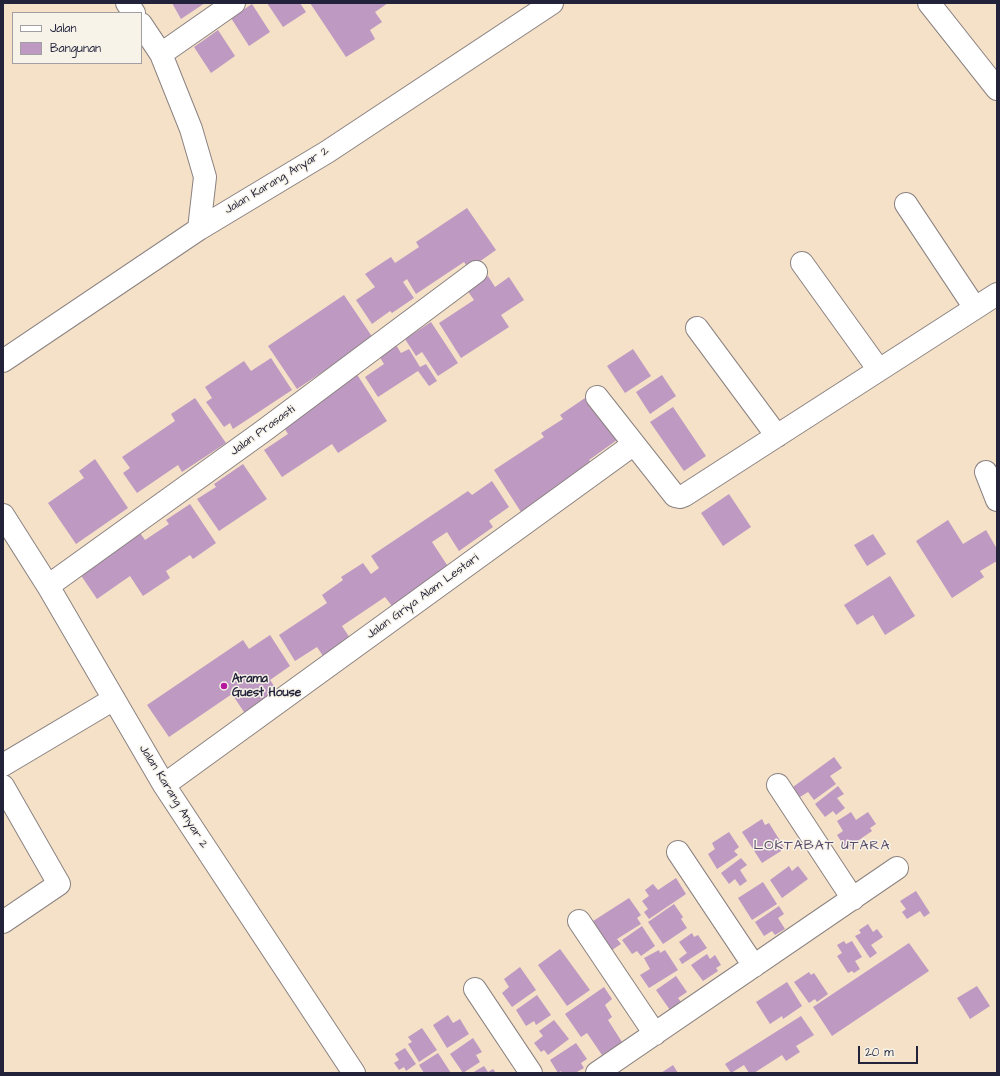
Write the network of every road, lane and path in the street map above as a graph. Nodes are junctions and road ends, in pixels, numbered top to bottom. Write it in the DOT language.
graph roads {
  1 [pos="127,3"];
  2 [pos="234,3"];
  3 [pos="552,3"];
  4 [pos="928,3"];
  5 [pos="133,12"];
  6 [pos="142,26"];
  7 [pos="161,54"];
  8 [pos="997,89"];
  9 [pos="906,204"];
  10 [pos="199,229"];
  11 [pos="802,263"];
  12 [pos="476,272"];
  13 [pos="997,294"];
  14 [pos="975,308"];
  15 [pos="697,328"];
  16 [pos="3,361"];
  17 [pos="879,370"];
  18 [pos="597,396"];
  19 [pos="777,436"];
  20 [pos="634,444"];
  21 [pos="986,472"];
  22 [pos="997,500"];
  23 [pos="3,515"];
  24 [pos="48,586"];
  25 [pos="114,699"];
  26 [pos="3,765"];
  27 [pos="164,785"];
  28 [pos="778,785"];
  29 [pos="3,786"];
  30 [pos="678,852"];
  31 [pos="897,868"];
  32 [pos="853,899"];
  33 [pos="579,921"];
  34 [pos="3,922"];
  35 [pos="754,966"];
  36 [pos="475,989"];
  37 [pos="655,1034"];
  38 [pos="354,1073"];
  39 [pos="531,1073"];
  40 [pos="597,1073"];
  1 -- 5 [label="street"];
  2 -- 7 [label="street"];
  3 -- 10 [label="street, Jalan Karang Anyar 2"];
  4 -- 8 [label="street"];
  6 -- 7 [label="street"];
  7 -- 10 [label="street"];
  9 -- 14 [label="street"];
  10 -- 16 [label="street, Jalan Karang Anyar 2"];
  11 -- 17 [label="street"];
  12 -- 24 [label="street, Jalan Prasasti"];
  13 -- 14 [label="street"];
  14 -- 17 [label="street"];
  15 -- 19 [label="street"];
  17 -- 19 [label="street"];
  18 -- 20 [label="street"];
  19 -- 20 [label="street"];
  20 -- 27 [label="street, Jalan Griya Alam Lestari"];
  21 -- 22 [label="street"];
  23 -- 24 [label="street, Jalan Karang Anyar 2"];
  24 -- 25 [label="street, Jalan Karang Anyar 2"];
  25 -- 26 [label="street"];
  25 -- 27 [label="street, Jalan Karang Anyar 2"];
  27 -- 38 [label="street, Jalan Karang Anyar 2"];
  28 -- 32 [label="street"];
  29 -- 34 [label="street"];
  30 -- 35 [label="street"];
  31 -- 32 [label="street"];
  32 -- 35 [label="street"];
  33 -- 37 [label="street"];
  35 -- 37 [label="street"];
  36 -- 39 [label="street"];
  37 -- 40 [label="street"];
}
